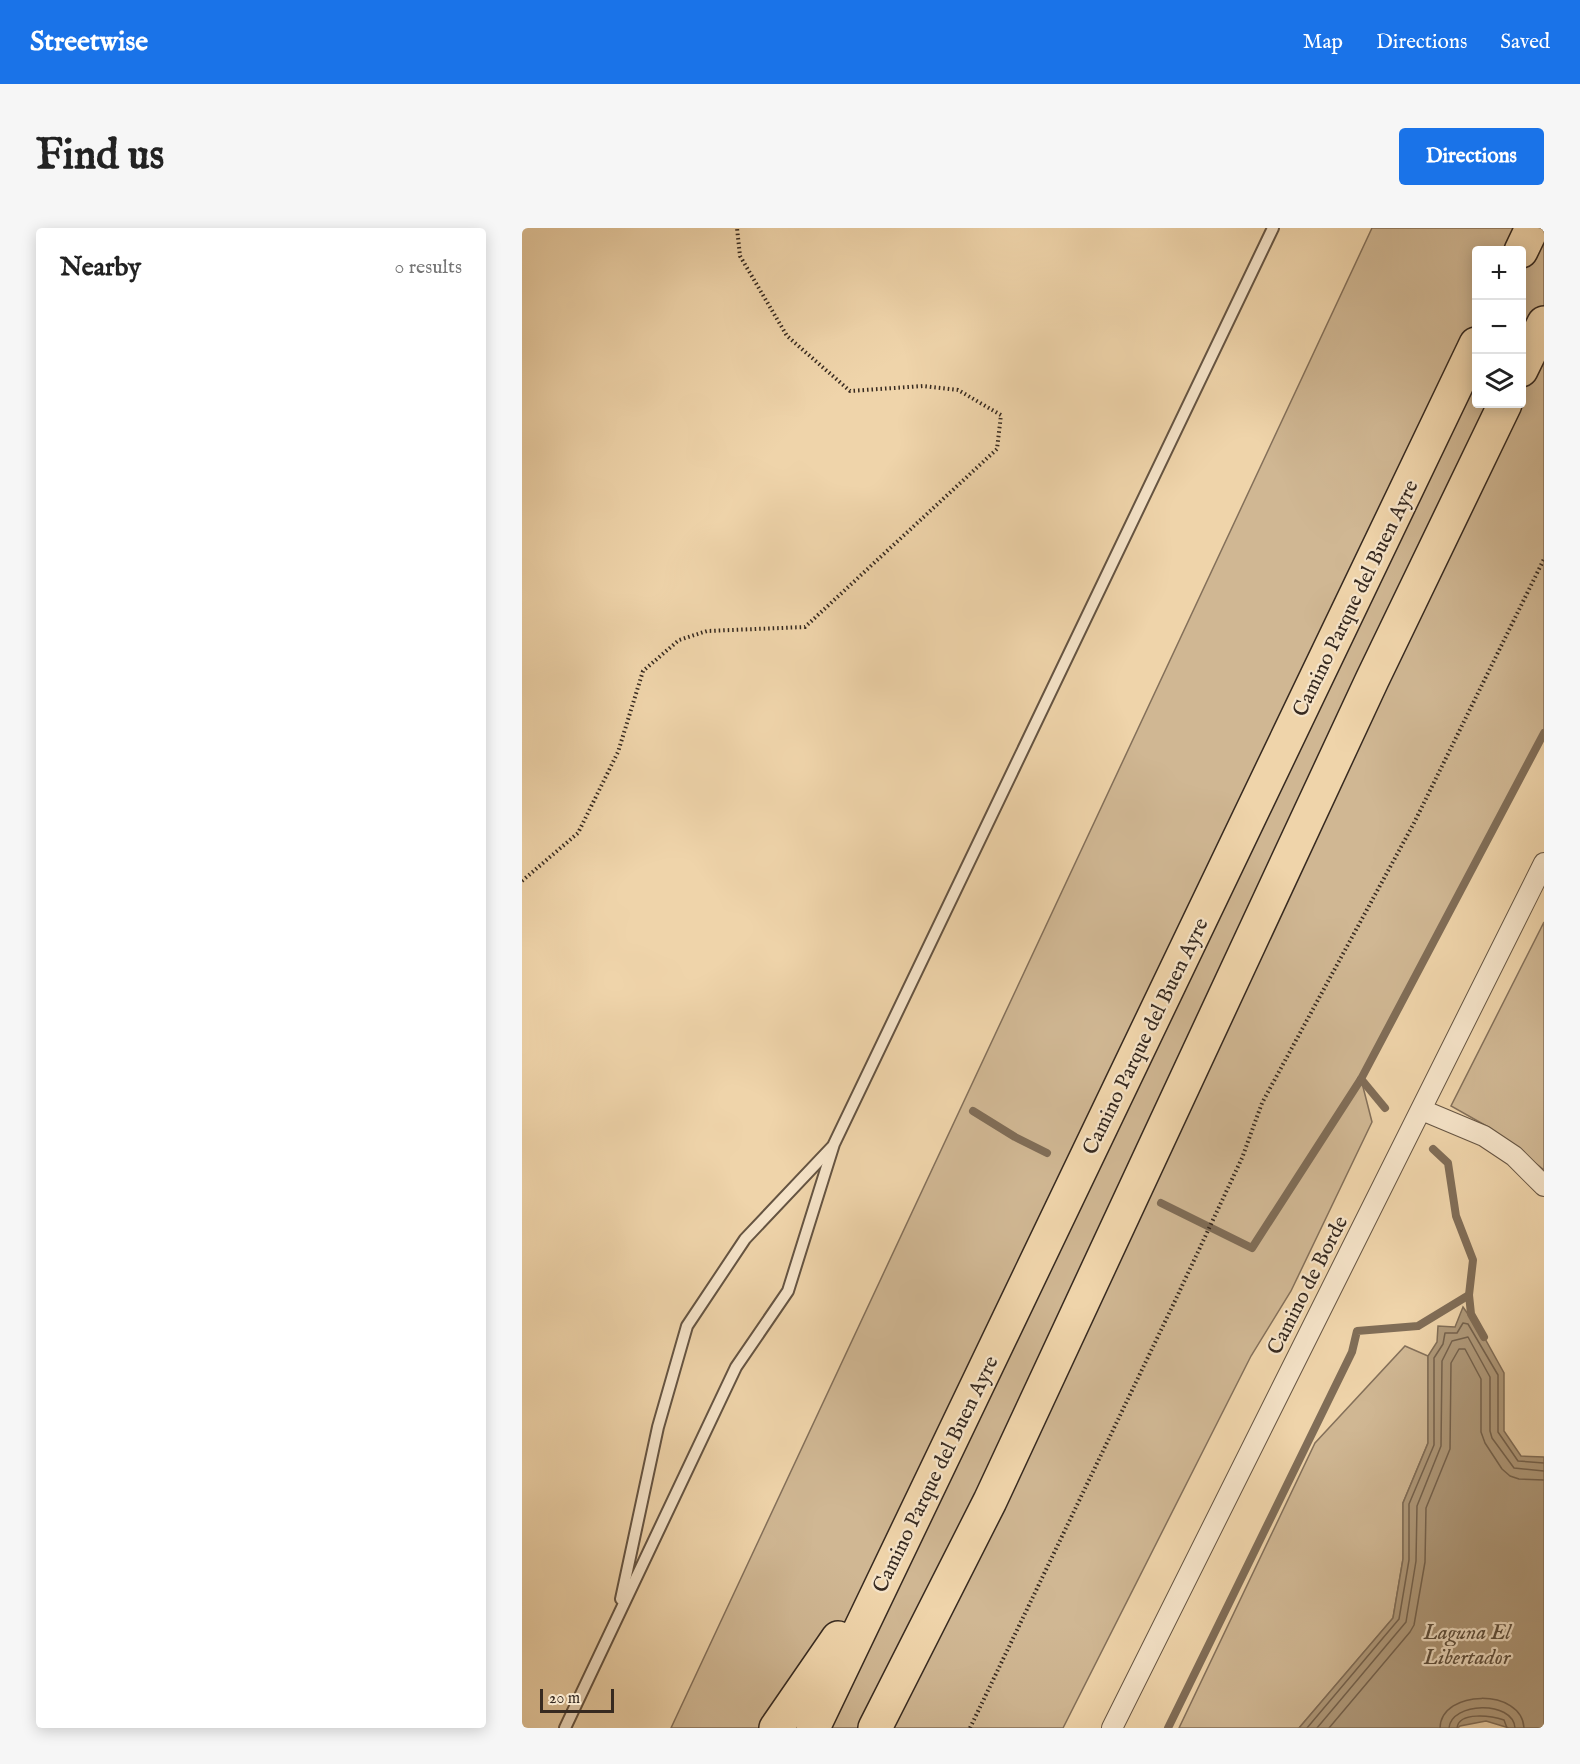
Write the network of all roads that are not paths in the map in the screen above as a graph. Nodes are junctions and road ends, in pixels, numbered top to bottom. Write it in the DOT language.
graph roads {
  1 [pos="1273,228"];
  2 [pos="1532,228"];
  3 [pos="1523,246"];
  4 [pos="1544,323"];
  5 [pos="1472,352"];
  6 [pos="1526,360"];
  7 [pos="1503,408"];
  8 [pos="1544,863"];
  9 [pos="1422,1110"];
  10 [pos="834,1144"];
  11 [pos="1544,1186"];
  12 [pos="899,1550"];
  13 [pos="617,1617"];
  14 [pos="565,1728"];
  15 [pos="776,1728"];
  16 [pos="813,1728"];
  17 [pos="875,1728"];
  18 [pos="1112,1728"];
  1 -- 10 [label="lane"];
  2 -- 3 [label="highway"];
  4 -- 6 [label="highway"];
  5 -- 12 [label="highway, Camino Parque del Buen Ayre"];
  7 -- 17 [label="highway"];
  8 -- 9 [label="street, Camino de Borde"];
  9 -- 11 [label="street"];
  9 -- 18 [label="street, Camino de Borde"];
  10 -- 13 [label="lane"];
  10 -- 13 [label="lane"];
  12 -- 15 [label="highway"];
  12 -- 16 [label="highway, Camino Parque del Buen Ayre"];
  13 -- 14 [label="lane"];
}
